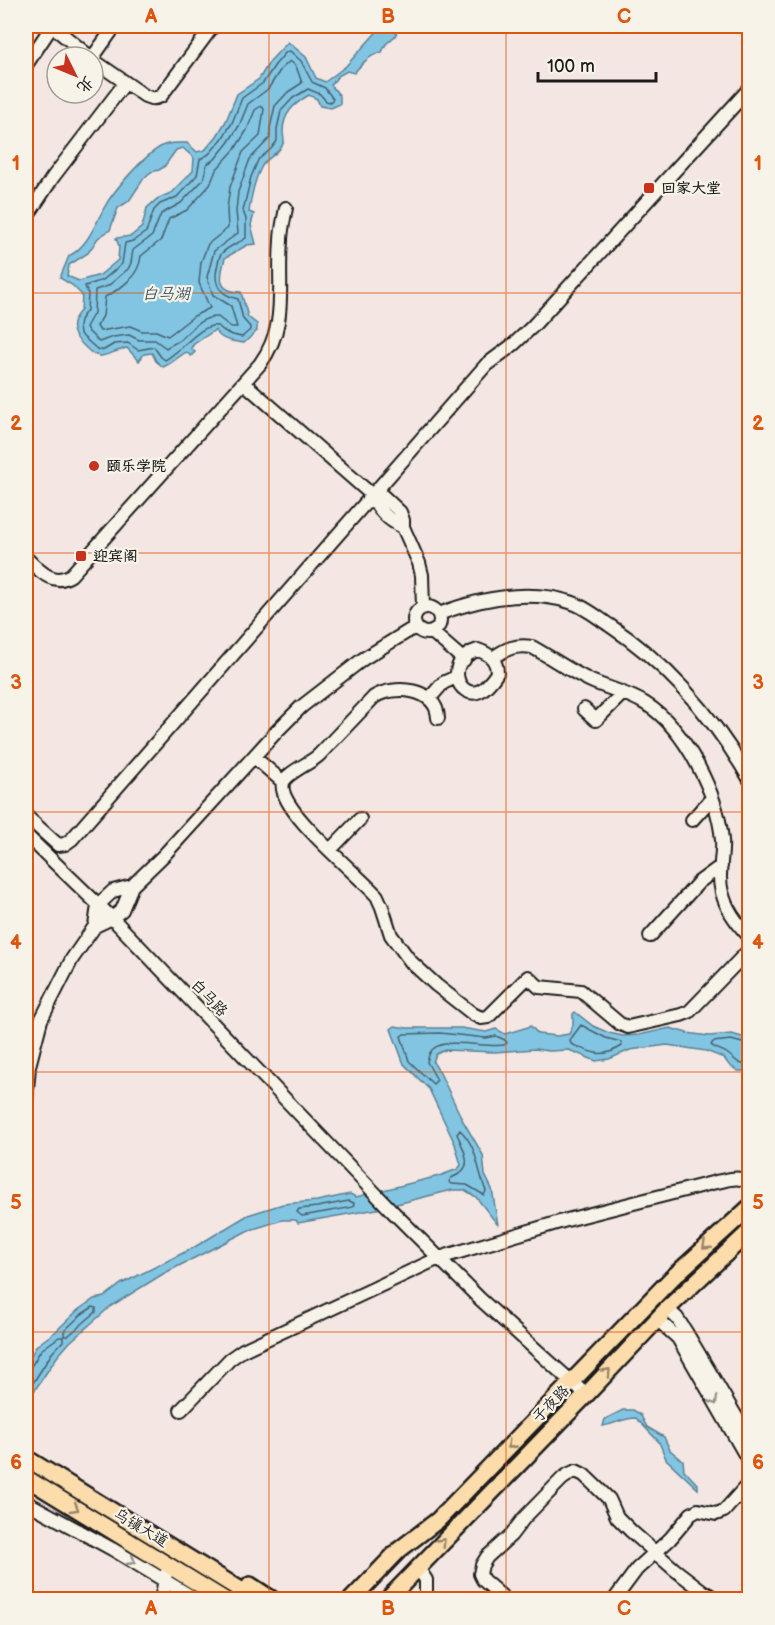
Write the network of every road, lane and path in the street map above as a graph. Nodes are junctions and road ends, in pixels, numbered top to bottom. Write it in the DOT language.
graph roads {
  1 [pos="52,26"];
  2 [pos="115,26"];
  3 [pos="213,26"];
  4 [pos="76,45"];
  5 [pos="101,45"];
  6 [pos="26,64"];
  7 [pos="105,67"];
  8 [pos="125,82"];
  9 [pos="750,88"];
  10 [pos="286,208"];
  11 [pos="26,218"];
  12 [pos="244,383"];
  13 [pos="372,495"];
  14 [pos="26,558"];
  15 [pos="423,608"];
  16 [pos="439,614"];
  17 [pos="415,627"];
  18 [pos="434,633"];
  19 [pos="493,658"];
  20 [pos="464,660"];
  21 [pos="456,677"];
  22 [pos="623,693"];
  23 [pos="429,699"];
  24 [pos="584,709"];
  25 [pos="438,718"];
  26 [pos="254,757"];
  27 [pos="750,780"];
  28 [pos="283,782"];
  29 [pos="712,798"];
  30 [pos="26,816"];
  31 [pos="360,819"];
  32 [pos="692,820"];
  33 [pos="26,835"];
  34 [pos="330,850"];
  35 [pos="721,866"];
  36 [pos="132,886"];
  37 [pos="98,905"];
  38 [pos="112,918"];
  39 [pos="95,926"];
  40 [pos="650,936"];
  41 [pos="750,937"];
  42 [pos="750,949"];
  43 [pos="27,1067"];
  44 [pos="26,1102"];
  45 [pos="750,1183"];
  46 [pos="750,1207"];
  47 [pos="750,1231"];
  48 [pos="439,1258"];
  49 [pos="662,1314"];
  50 [pos="572,1383"];
  51 [pos="586,1395"];
  52 [pos="182,1410"];
  53 [pos="750,1440"];
  54 [pos="26,1458"];
  55 [pos="750,1463"];
  56 [pos="30,1482"];
  57 [pos="750,1482"];
  58 [pos="26,1502"];
  59 [pos="141,1528"];
  60 [pos="132,1542"];
  61 [pos="173,1547"];
  62 [pos="655,1553"];
  63 [pos="168,1564"];
  64 [pos="417,1568"];
  65 [pos="370,1578"];
  66 [pos="165,1581"];
  67 [pos="162,1599"];
  68 [pos="196,1599"];
  69 [pos="225,1599"];
  70 [pos="257,1599"];
  71 [pos="273,1599"];
  72 [pos="340,1599"];
  73 [pos="351,1599"];
  74 [pos="387,1599"];
  75 [pos="426,1599"];
  76 [pos="507,1599"];
  77 [pos="614,1599"];
  78 [pos="718,1599"];
  1 -- 4 [label="street"];
  1 -- 6 [label="street"];
  2 -- 5 [label="street"];
  3 -- 8 [label="street"];
  7 -- 8 [label="street"];
  8 -- 11 [label="street"];
  9 -- 13 [label="street"];
  10 -- 12 [label="street"];
  12 -- 13 [label="street"];
  12 -- 14 [label="street"];
  13 -- 15 [label="street"];
  13 -- 30 [label="street"];
  15 -- 16 [label="street"];
  15 -- 17 [label="street"];
  16 -- 18 [label="street"];
  16 -- 27 [label="street"];
  17 -- 18 [label="street"];
  17 -- 26 [label="street"];
  18 -- 20 [label="street"];
  19 -- 20 [label="street"];
  19 -- 21 [label="street"];
  19 -- 22 [label="street"];
  20 -- 21 [label="street"];
  21 -- 23 [label="street"];
  22 -- 24 [label="street"];
  22 -- 29 [label="street"];
  23 -- 25 [label="street"];
  23 -- 28 [label="street"];
  26 -- 28 [label="street"];
  26 -- 36 [label="street"];
  28 -- 34 [label="street"];
  29 -- 32 [label="street"];
  29 -- 35 [label="street"];
  31 -- 34 [label="street"];
  33 -- 37 [label="street, 白马路"];
  34 -- 42 [label="street"];
  35 -- 40 [label="street"];
  35 -- 41 [label="street"];
  36 -- 37 [label="street"];
  36 -- 38 [label="street"];
  37 -- 38 [label="street, 白马路"];
  37 -- 39 [label="street"];
  38 -- 39 [label="street"];
  38 -- 48 [label="street, 白马路"];
  39 -- 43 [label="street"];
  43 -- 44 [label="street"];
  45 -- 48 [label="street"];
  46 -- 50 [label="main road, 子夜路, one-way"];
  47 -- 49 [label="main road, 子夜路"];
  48 -- 50 [label="street, 白马路"];
  48 -- 52 [label="street"];
  51 -- 49 [label="main road, 子夜路, one-way"];
  49 -- 53 [label="street"];
  49 -- 55 [label="street, one-way"];
  50 -- 51 [label="street, 白马路"];
  50 -- 65 [label="main road, 子夜路, one-way"];
  64 -- 51 [label="main road, 子夜路, one-way"];
  54 -- 59 [label="main road, 乌镇大道"];
  56 -- 60 [label="main road, 乌镇大道, one-way"];
  57 -- 62 [label="street"];
  58 -- 66 [label="street, one-way"];
  59 -- 60 [label="main road"];
  59 -- 61 [label="main road, 乌镇大道"];
  60 -- 63 [label="main road, 乌镇大道"];
  61 -- 70 [label="main road, 乌镇大道"];
  61 -- 71 [label="main road"];
  62 -- 76 [label="street"];
  62 -- 77 [label="street"];
  62 -- 78 [label="street"];
  63 -- 66 [label="street"];
  63 -- 69 [label="main road, 乌镇大道"];
  64 -- 74 [label="main road, 子夜路"];
  64 -- 75 [label="street"];
  65 -- 72 [label="main road"];
  65 -- 73 [label="main road, 子夜路"];
  66 -- 67 [label="street"];
  66 -- 68 [label="street"];
}
